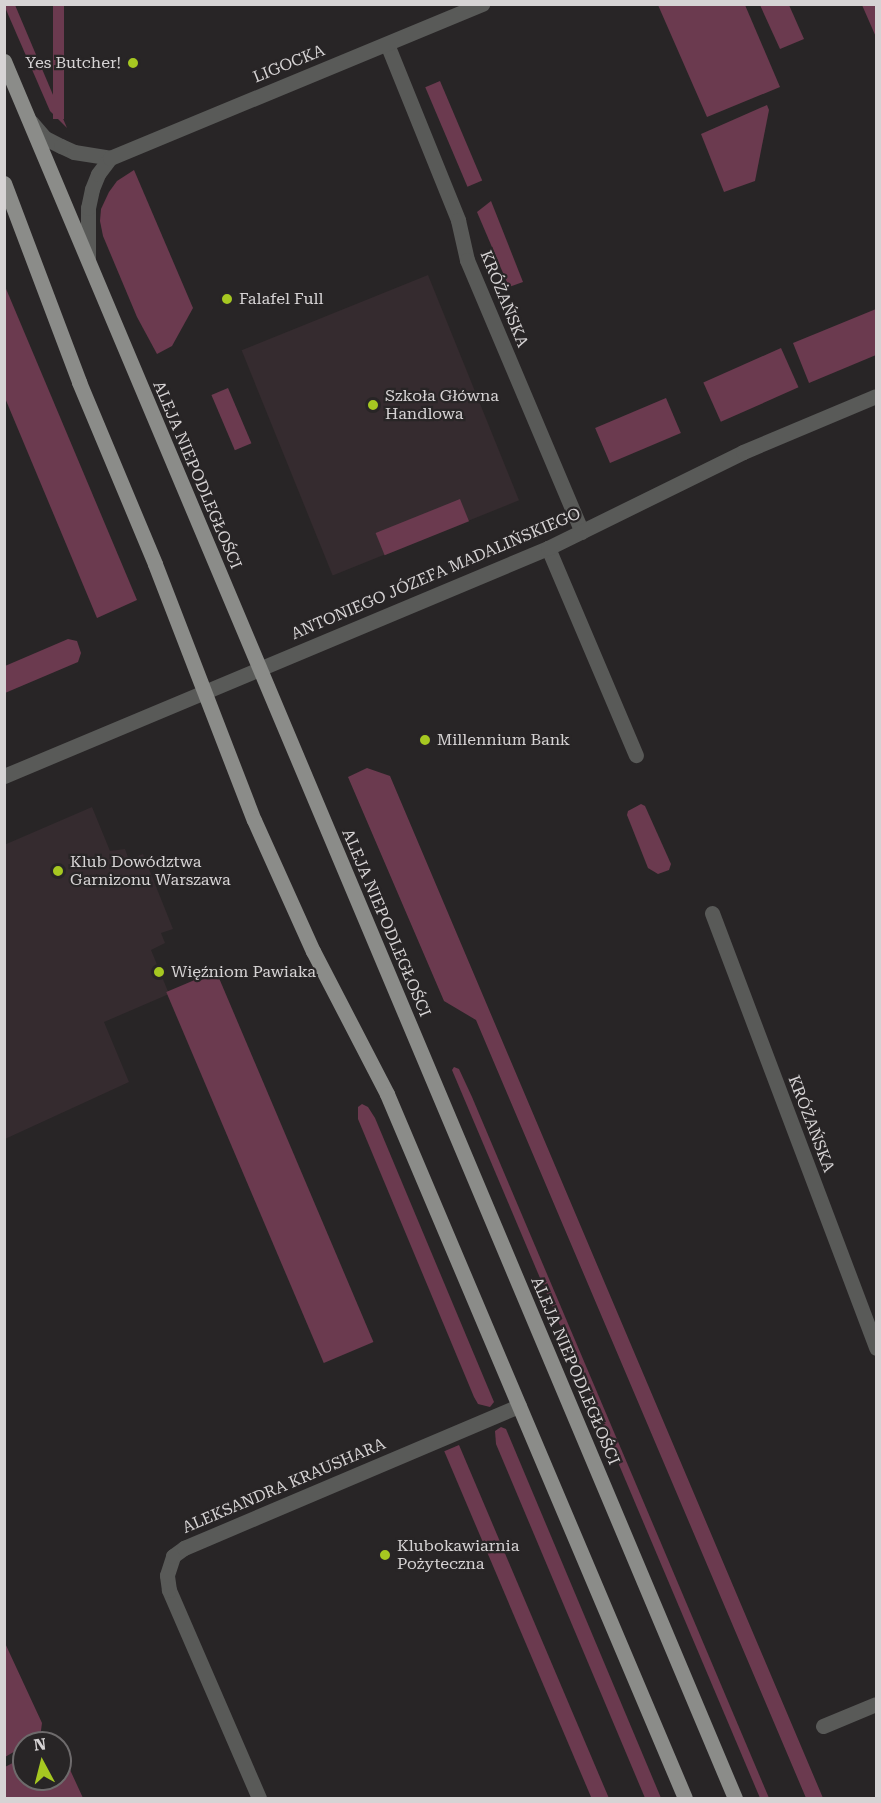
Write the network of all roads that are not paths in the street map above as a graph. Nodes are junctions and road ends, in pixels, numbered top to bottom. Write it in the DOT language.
graph roads {
  1 [pos="482,4"];
  2 [pos="387,44"];
  3 [pos="4,61"];
  4 [pos="30,121"];
  5 [pos="110,158"];
  6 [pos="4,183"];
  7 [pos="8,200"];
  8 [pos="88,261"];
  9 [pos="876,396"];
  10 [pos="582,532"];
  11 [pos="548,548"];
  12 [pos="259,669"];
  13 [pos="205,692"];
  14 [pos="636,755"];
  15 [pos="4,777"];
  16 [pos="712,913"];
  17 [pos="876,1348"];
  18 [pos="519,1406"];
  19 [pos="876,1704"];
  20 [pos="823,1726"];
  21 [pos="259,1798"];
  22 [pos="684,1798"];
  23 [pos="735,1798"];
  1 -- 2 [label="street, LIGOCKA"];
  2 -- 5 [label="street, LIGOCKA"];
  2 -- 10 [label="street, KRÓŻAŃSKA"];
  3 -- 4 [label="main road, ALEJA NIEPODLEGŁOŚCI"];
  4 -- 5 [label="street"];
  4 -- 8 [label="main road, ALEJA NIEPODLEGŁOŚCI"];
  5 -- 8 [label="street"];
  6 -- 7 [label="main road"];
  7 -- 13 [label="main road"];
  8 -- 12 [label="main road, ALEJA NIEPODLEGŁOŚCI"];
  9 -- 10 [label="street, ANTONIEGO JÓZEFA MADALIŃSKIEGO"];
  10 -- 11 [label="street, ANTONIEGO JÓZEFA MADALIŃSKIEGO"];
  11 -- 12 [label="street, ANTONIEGO JÓZEFA MADALIŃSKIEGO"];
  11 -- 14 [label="street"];
  12 -- 13 [label="street, ANTONIEGO JÓZEFA MADALIŃSKIEGO"];
  12 -- 23 [label="main road, ALEJA NIEPODLEGŁOŚCI"];
  13 -- 15 [label="street, ANTONIEGO JÓZEFA MADALIŃSKIEGO"];
  13 -- 18 [label="main road"];
  16 -- 17 [label="street, KRÓŻAŃSKA"];
  18 -- 21 [label="street, ALEKSANDRA KRAUSHARA"];
  18 -- 22 [label="main road"];
  19 -- 20 [label="street"];
}
